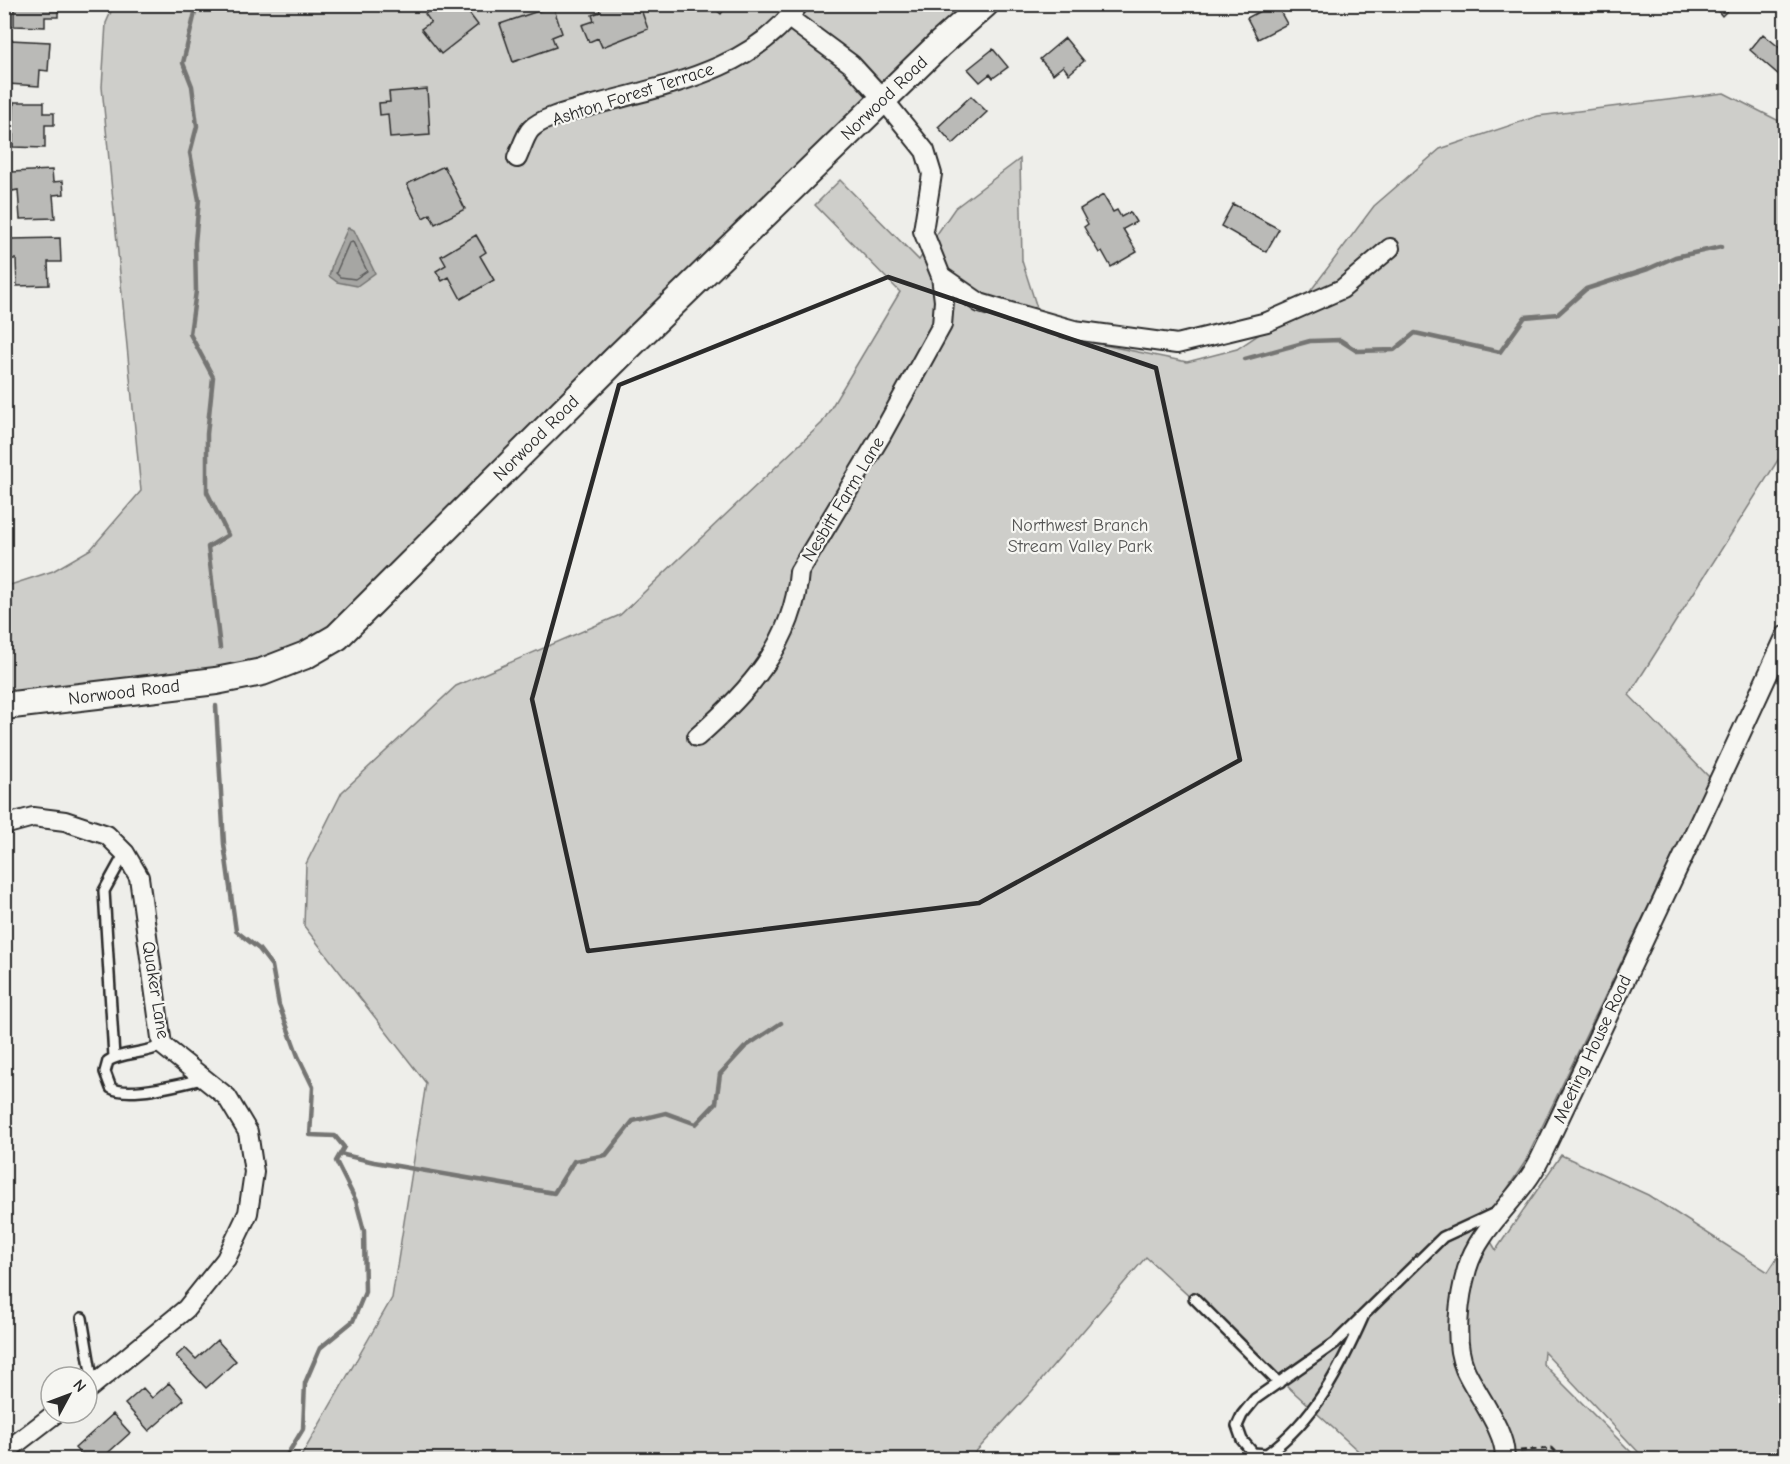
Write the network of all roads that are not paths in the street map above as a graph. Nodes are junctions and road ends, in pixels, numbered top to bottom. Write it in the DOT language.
graph roads {
  1 [pos="985,4"];
  2 [pos="794,11"];
  3 [pos="883,99"];
  4 [pos="517,158"];
  5 [pos="1390,248"];
  6 [pos="940,276"];
  7 [pos="1785,635"];
  8 [pos="4,706"];
  9 [pos="697,737"];
  10 [pos="4,825"];
  11 [pos="125,853"];
  12 [pos="162,1046"];
  13 [pos="114,1057"];
  14 [pos="202,1079"];
  15 [pos="1505,1209"];
  16 [pos="1194,1298"];
  17 [pos="1364,1315"];
  18 [pos="82,1318"];
  19 [pos="87,1365"];
  20 [pos="99,1381"];
  21 [pos="1279,1383"];
  22 [pos="40,1425"];
  23 [pos="4,1453"];
  24 [pos="1505,1456"];
  1 -- 3 [label="street, Norwood Road"];
  2 -- 3 [label="street, Ashton Forest Terrace"];
  2 -- 4 [label="street, Ashton Forest Terrace"];
  3 -- 6 [label="street, Nesbitt Farm Lane"];
  3 -- 8 [label="street, Norwood Road"];
  5 -- 6 [label="street"];
  6 -- 9 [label="street, Nesbitt Farm Lane"];
  7 -- 15 [label="street, Meeting House Road"];
  10 -- 11 [label="street, Quaker Lane"];
  11 -- 12 [label="street, Quaker Lane"];
  11 -- 13 [label="lane"];
  12 -- 13 [label="lane"];
  12 -- 14 [label="street, Quaker Lane"];
  13 -- 14 [label="lane"];
  14 -- 20 [label="street, Quaker Lane"];
  15 -- 17 [label="lane"];
  15 -- 24 [label="street, Meeting House Road"];
  16 -- 21 [label="lane"];
  17 -- 21 [label="lane"];
  17 -- 21 [label="lane"];
  18 -- 19 [label="lane"];
  22 -- 23 [label="street"];
}
